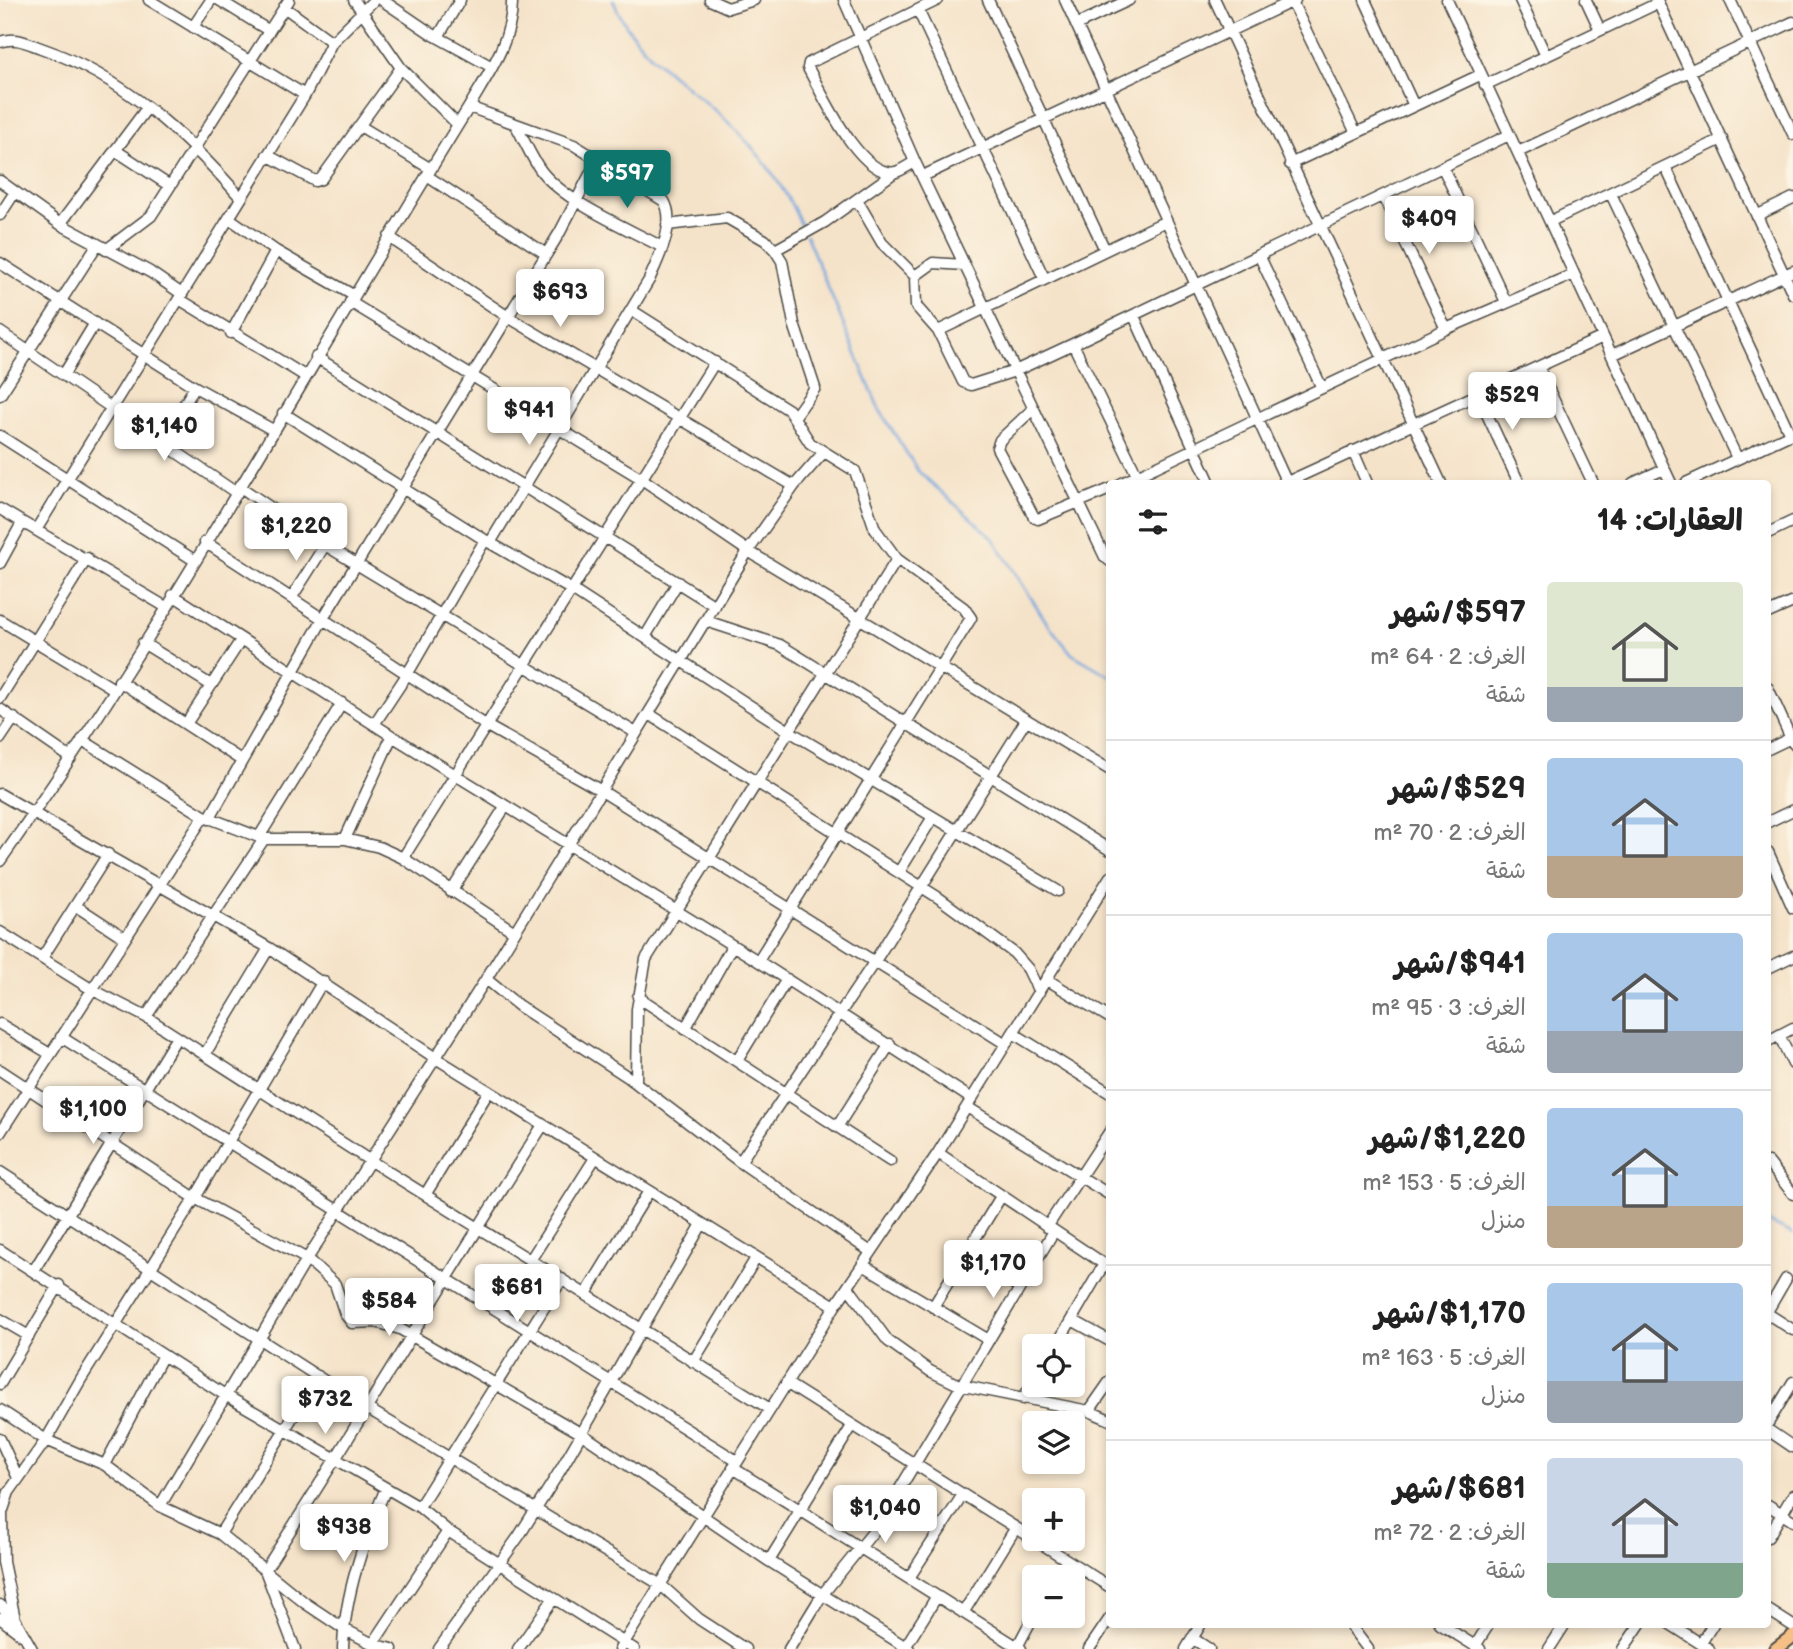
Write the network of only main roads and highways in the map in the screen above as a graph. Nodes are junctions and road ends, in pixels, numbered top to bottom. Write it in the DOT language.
graph roads {
  1 [pos="1793,1636"];
  2 [pos="1776,1649"];
  1 -- 2 [label="main road"];
}
